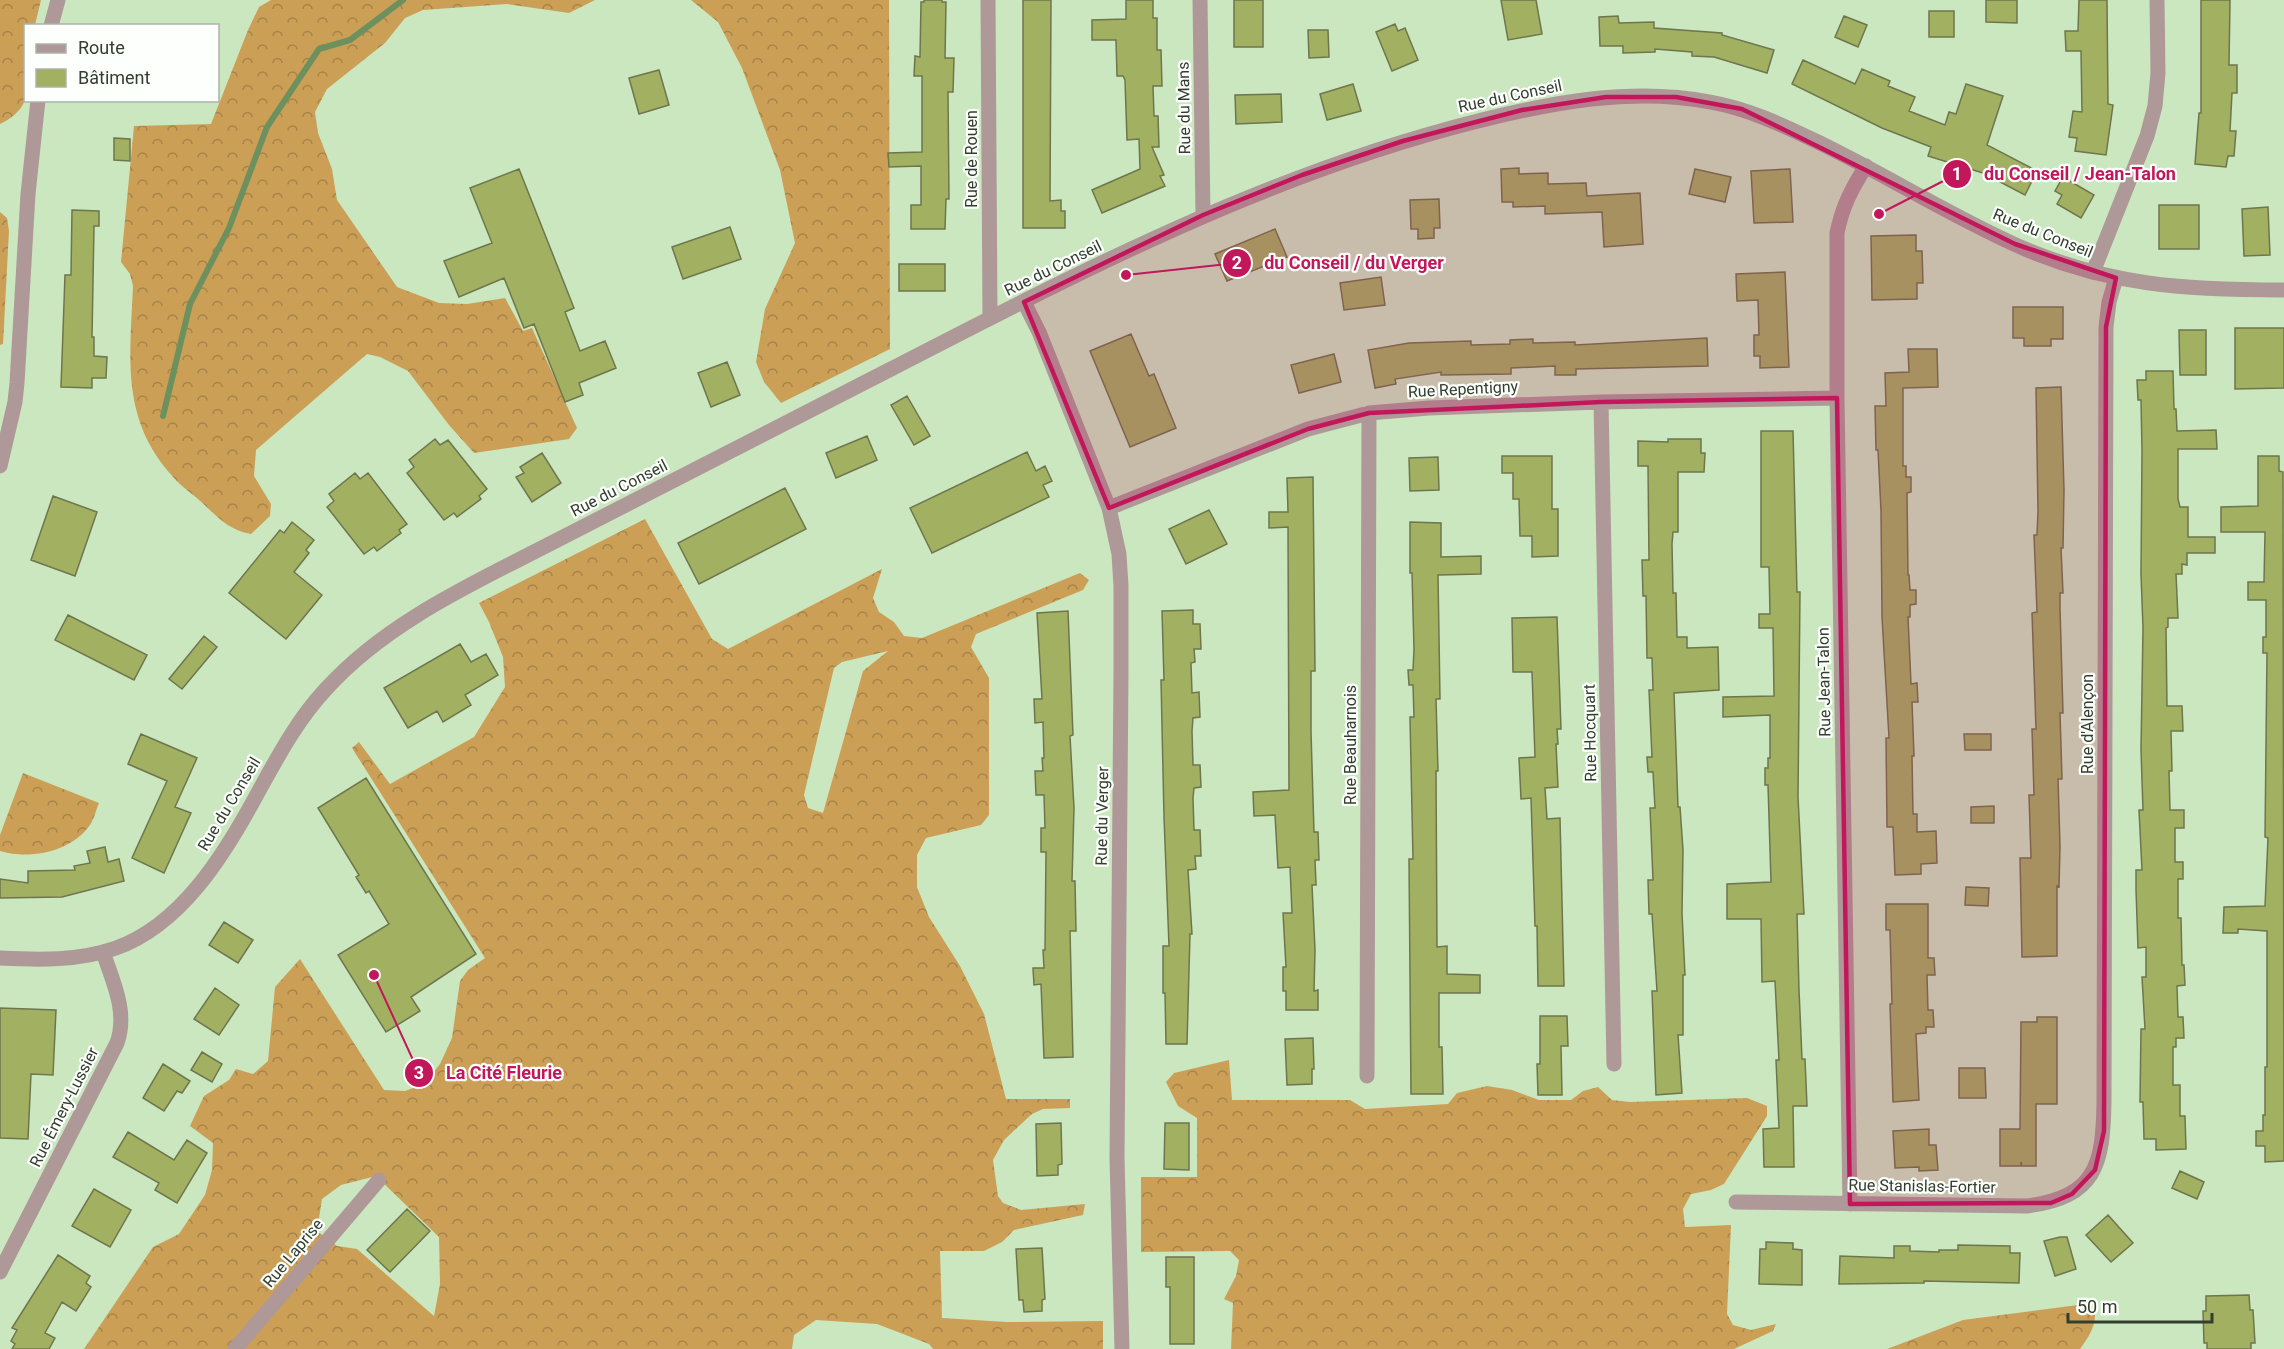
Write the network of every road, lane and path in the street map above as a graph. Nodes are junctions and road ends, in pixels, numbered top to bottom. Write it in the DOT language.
graph roads {
  1 [pos="57,0"];
  2 [pos="988,0"];
  3 [pos="1200,0"];
  4 [pos="2157,0"];
  5 [pos="51,24"];
  6 [pos="38,102"];
  7 [pos="1866,166"];
  8 [pos="1203,215"];
  9 [pos="2093,272"];
  10 [pos="2116,278"];
  11 [pos="2284,290"];
  12 [pos="1024,302"];
  13 [pos="990,318"];
  14 [pos="1837,398"];
  15 [pos="1601,402"];
  16 [pos="1369,413"];
  17 [pos="0,466"];
  18 [pos="1109,508"];
  19 [pos="103,952"];
  20 [pos="0,958"];
  21 [pos="1614,1064"];
  22 [pos="1367,1076"];
  23 [pos="2095,1170"];
  24 [pos="379,1180"];
  25 [pos="1736,1202"];
  26 [pos="1850,1204"];
  27 [pos="0,1272"];
  28 [pos="235,1349"];
  29 [pos="1122,1349"];
  1 -- 5 [label="street"];
  2 -- 13 [label="street, Rue de Rouen"];
  3 -- 8 [label="street, Rue du Mans"];
  4 -- 9 [label="street"];
  6 -- 17 [label="street"];
  7 -- 8 [label="street, Rue du Conseil"];
  7 -- 9 [label="street, Rue du Conseil"];
  7 -- 14 [label="street, Rue Jean-Talon"];
  8 -- 12 [label="street, Rue du Conseil"];
  9 -- 10 [label="street, Rue du Conseil"];
  10 -- 11 [label="street, Rue du Conseil"];
  10 -- 23 [label="street, Rue d'Alençon"];
  12 -- 13 [label="street, Rue du Conseil"];
  12 -- 18 [label="street, Rue du Verger"];
  13 -- 19 [label="street, Rue du Conseil"];
  14 -- 15 [label="street, Rue Repentigny"];
  14 -- 26 [label="street, Rue Jean-Talon"];
  15 -- 16 [label="street, Rue Repentigny"];
  15 -- 21 [label="street, Rue Hocquart"];
  16 -- 18 [label="street, Rue Repentigny"];
  16 -- 22 [label="street, Rue Beauharnois"];
  18 -- 29 [label="street, Rue du Verger"];
  19 -- 20 [label="street, Rue du Conseil"];
  19 -- 27 [label="street, Rue Émery-Lussier"];
  23 -- 26 [label="street, Rue Stanislas-Fortier"];
  24 -- 28 [label="street, Rue Laprise"];
  25 -- 26 [label="street, Rue Stanislas-Fortier"];
}
